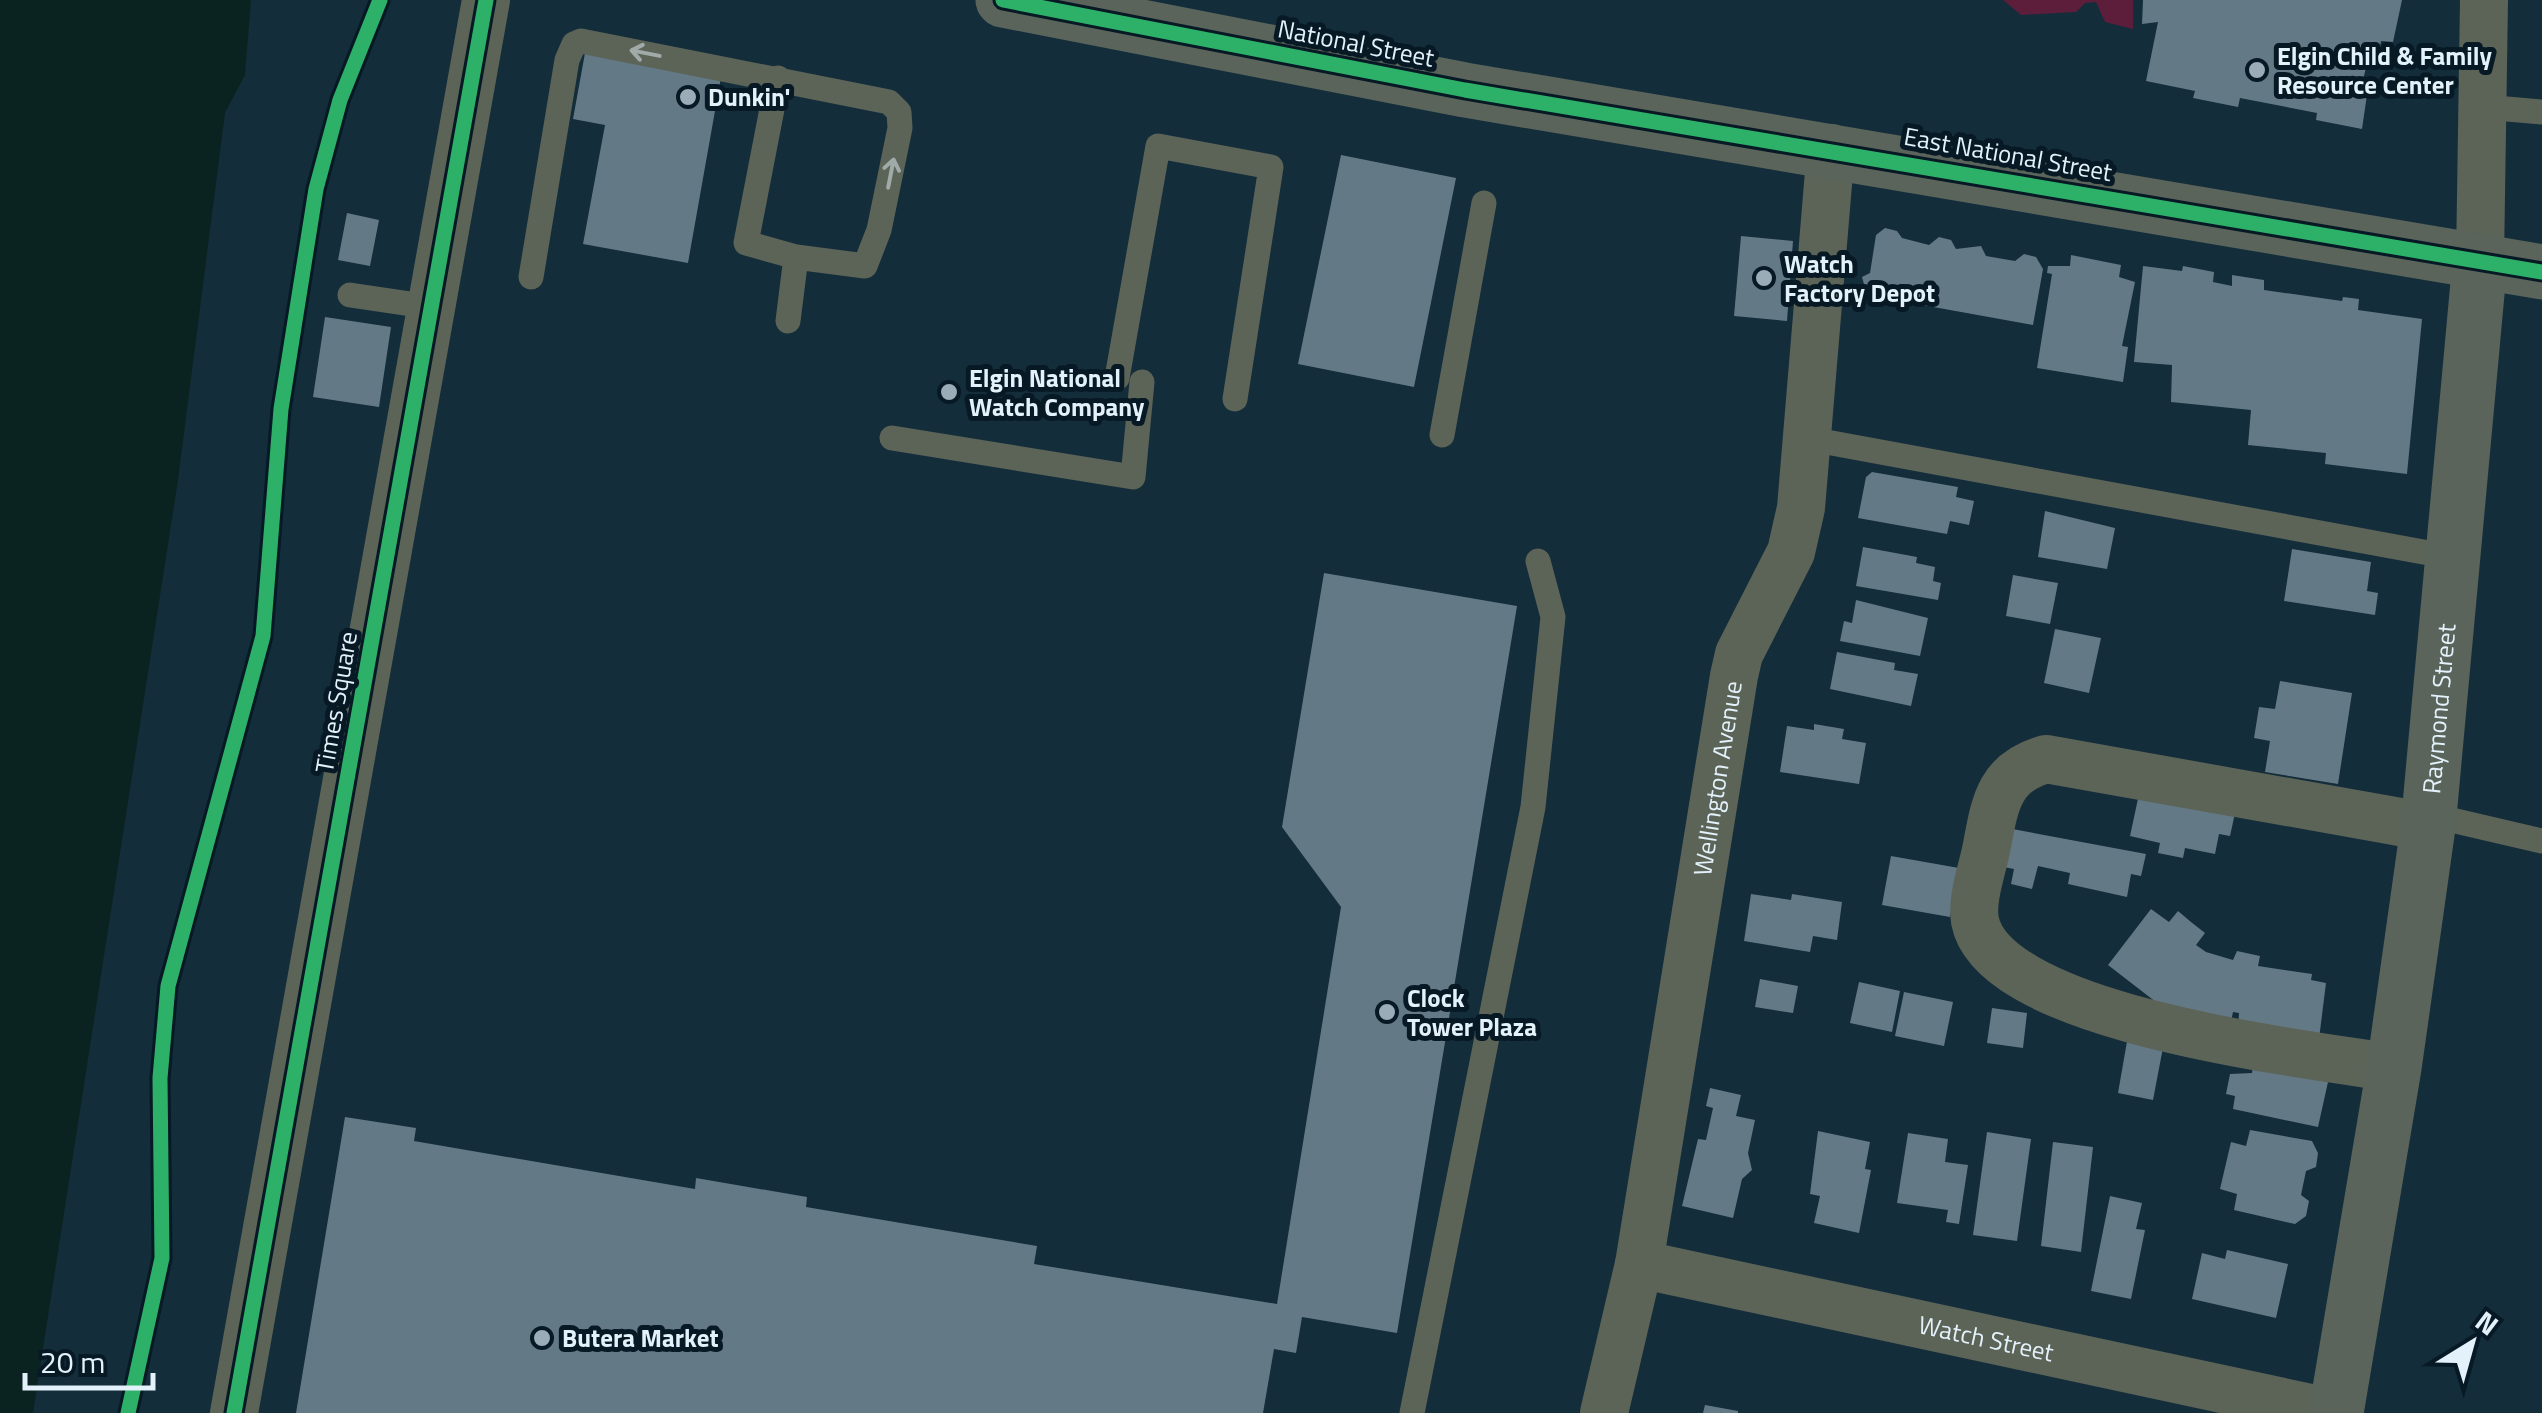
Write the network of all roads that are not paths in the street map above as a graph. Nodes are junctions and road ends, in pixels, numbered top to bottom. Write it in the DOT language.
graph roads {
  1 [pos="486,0"];
  2 [pos="2484,0"];
  3 [pos="1034,3"];
  4 [pos="778,78"];
  5 [pos="1465,90"];
  6 [pos="2484,108"];
  7 [pos="2542,112"];
  8 [pos="1830,148"];
  9 [pos="1484,202"];
  10 [pos="796,257"];
  11 [pos="2480,261"];
  12 [pos="2542,272"];
  13 [pos="530,277"];
  14 [pos="350,295"];
  15 [pos="431,307"];
  16 [pos="788,321"];
  17 [pos="1235,399"];
  18 [pos="1442,435"];
  19 [pos="892,438"];
  20 [pos="1810,440"];
  21 [pos="2456,558"];
  22 [pos="1538,561"];
  23 [pos="2429,821"];
  24 [pos="2542,840"];
  25 [pos="2394,1068"];
  26 [pos="1639,1264"];
  27 [pos="234,1413"];
  28 [pos="1412,1413"];
  29 [pos="1604,1413"];
  30 [pos="2335,1413"];
  1 -- 15 [label="street, Times Square"];
  2 -- 6 [label="street, Raymond Street"];
  3 -- 5 [label="street, National Street"];
  4 -- 10 [label="lane"];
  10 -- 4 [label="lane, one-way"];
  4 -- 13 [label="lane, one-way"];
  5 -- 8 [label="street, East National Street"];
  6 -- 7 [label="lane"];
  6 -- 11 [label="street, Raymond Street"];
  8 -- 11 [label="street, East National Street"];
  8 -- 20 [label="street, Wellington Avenue"];
  9 -- 18 [label="lane"];
  10 -- 16 [label="lane"];
  11 -- 12 [label="street, East National Street"];
  11 -- 21 [label="street, Raymond Street"];
  14 -- 15 [label="lane"];
  15 -- 27 [label="street, Times Square"];
  17 -- 19 [label="lane"];
  20 -- 21 [label="lane"];
  20 -- 26 [label="street, Wellington Avenue"];
  21 -- 23 [label="street, Raymond Street"];
  22 -- 28 [label="lane"];
  23 -- 24 [label="lane"];
  23 -- 25 [label="street, Raymond Street"];
  23 -- 25 [label="street"];
  25 -- 30 [label="street, Raymond Street"];
  26 -- 29 [label="street, Wellington Avenue"];
  26 -- 30 [label="street, Watch Street"];
}
